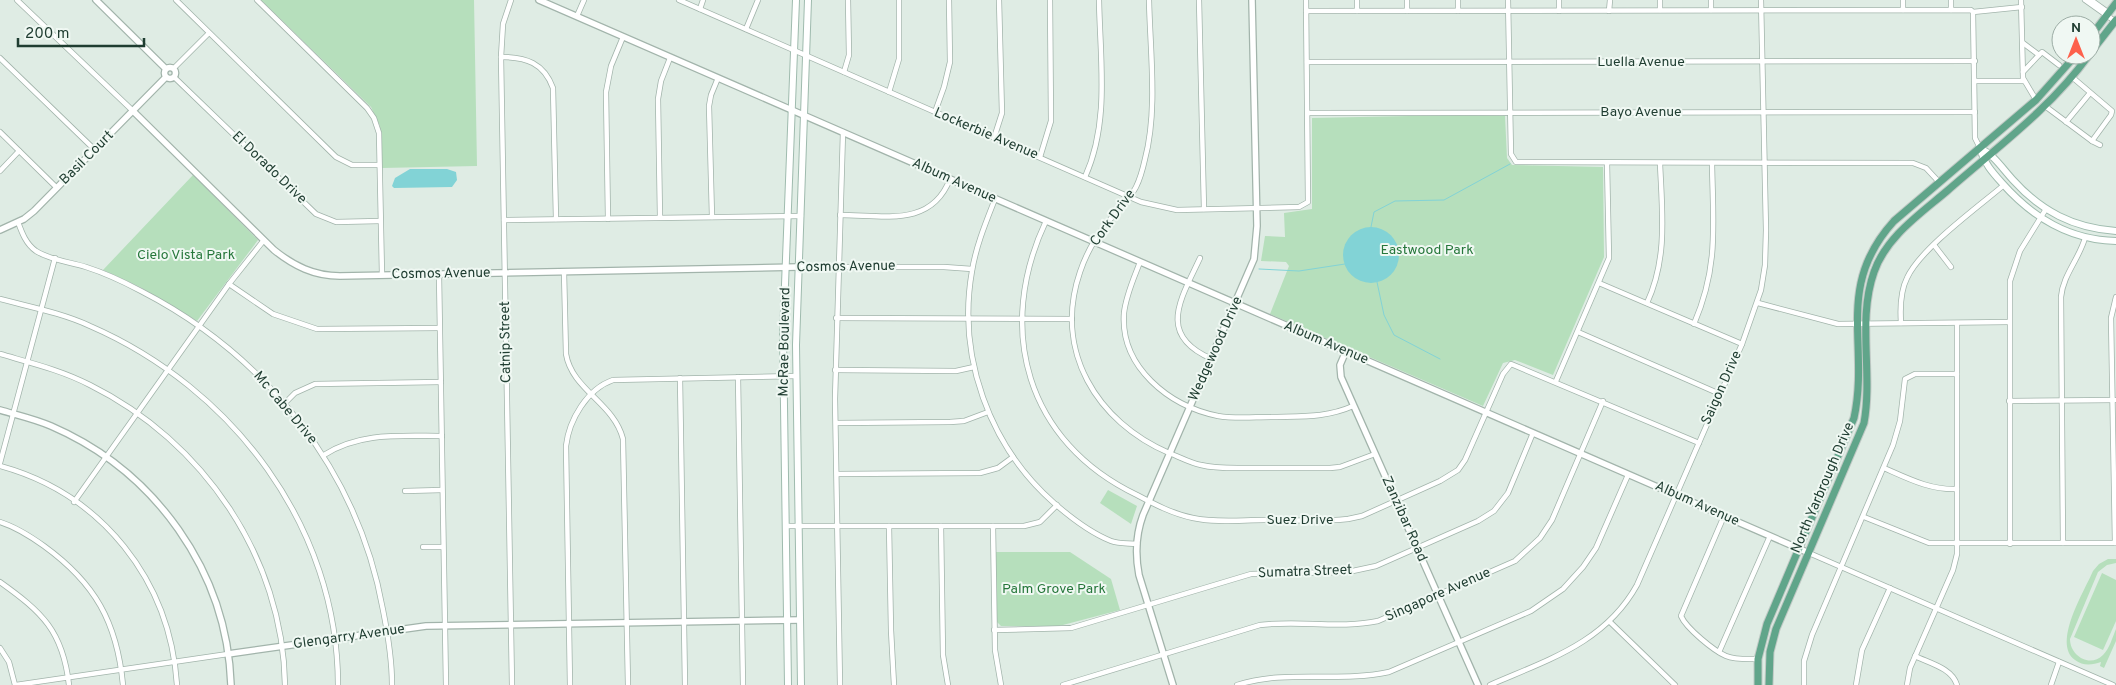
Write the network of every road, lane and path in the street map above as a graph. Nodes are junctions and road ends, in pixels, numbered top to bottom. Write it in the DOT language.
graph roads {
  1 [pos="17,0"];
  2 [pos="96,0"];
  3 [pos="176,0"];
  4 [pos="257,0"];
  5 [pos="511,0"];
  6 [pos="539,0"];
  7 [pos="584,0"];
  8 [pos="679,0"];
  9 [pos="703,0"];
  10 [pos="758,0"];
  11 [pos="796,0"];
  12 [pos="808,0"];
  13 [pos="848,0"];
  14 [pos="899,0"];
  15 [pos="949,0"];
  16 [pos="999,0"];
  17 [pos="1050,0"];
  18 [pos="1099,0"];
  19 [pos="1149,0"];
  20 [pos="1199,0"];
  21 [pos="1252,0"];
  22 [pos="1306,0"];
  23 [pos="1357,0"];
  24 [pos="1407,0"];
  25 [pos="1458,0"];
  26 [pos="1508,0"];
  27 [pos="1559,0"];
  28 [pos="1610,0"];
  29 [pos="1660,0"];
  30 [pos="1711,0"];
  31 [pos="1761,0"];
  32 [pos="1903,0"];
  33 [pos="1951,0"];
  34 [pos="2021,0"];
  35 [pos="2085,0"];
  36 [pos="2092,0"];
  37 [pos="2116,4"];
  38 [pos="2022,7"];
  39 [pos="700,9"];
  40 [pos="1609,10"];
  41 [pos="1660,10"];
  42 [pos="1711,10"];
  43 [pos="1761,10"];
  44 [pos="1903,10"];
  45 [pos="1951,10"];
  46 [pos="1306,11"];
  47 [pos="1357,11"];
  48 [pos="1407,11"];
  49 [pos="1458,11"];
  50 [pos="1508,11"];
  51 [pos="1559,11"];
  52 [pos="1974,12"];
  53 [pos="2107,15"];
  54 [pos="577,16"];
  55 [pos="2116,21"];
  56 [pos="2101,23"];
  57 [pos="746,29"];
  58 [pos="209,33"];
  59 [pos="623,37"];
  60 [pos="2101,40"];
  61 [pos="2023,43"];
  62 [pos="794,51"];
  63 [pos="2039,55"];
  64 [pos="806,56"];
  65 [pos="501,57"];
  66 [pos="0,58"];
  67 [pos="670,58"];
  68 [pos="2051,59"];
  69 [pos="1975,61"];
  70 [pos="1307,62"];
  71 [pos="1509,62"];
  72 [pos="1762,62"];
  73 [pos="2067,65"];
  74 [pos="2081,65"];
  75 [pos="174,68"];
  76 [pos="166,69"];
  77 [pos="844,72"];
  78 [pos="2023,72"];
  79 [pos="166,76"];
  80 [pos="174,77"];
  81 [pos="2072,77"];
  82 [pos="718,78"];
  83 [pos="1975,81"];
  84 [pos="2024,81"];
  85 [pos="889,92"];
  86 [pos="2090,93"];
  87 [pos="2036,100"];
  88 [pos="2045,106"];
  89 [pos="792,110"];
  90 [pos="133,111"];
  91 [pos="935,112"];
  92 [pos="1763,112"];
  93 [pos="1975,112"];
  94 [pos="1510,113"];
  95 [pos="1308,114"];
  96 [pos="804,115"];
  97 [pos="2066,122"];
  98 [pos="0,132"];
  99 [pos="843,132"];
  100 [pos="994,138"];
  101 [pos="2092,141"];
  102 [pos="2100,145"];
  103 [pos="1980,148"];
  104 [pos="95,150"];
  105 [pos="19,151"];
  106 [pos="1990,153"];
  107 [pos="1040,157"];
  108 [pos="1983,159"];
  109 [pos="1607,163"];
  110 [pos="1660,163"];
  111 [pos="1712,163"];
  112 [pos="1764,163"];
  113 [pos="379,165"];
  114 [pos="790,169"];
  115 [pos="802,170"];
  116 [pos="0,171"];
  117 [pos="1085,177"];
  118 [pos="950,179"];
  119 [pos="1939,182"];
  120 [pos="2004,185"];
  121 [pos="57,188"];
  122 [pos="1130,197"];
  123 [pos="995,199"];
  124 [pos="1256,208"];
  125 [pos="1204,209"];
  126 [pos="2046,209"];
  127 [pos="840,215"];
  128 [pos="788,216"];
  129 [pos="801,216"];
  130 [pos="660,217"];
  131 [pos="712,217"];
  132 [pos="556,219"];
  133 [pos="608,219"];
  134 [pos="2040,219"];
  135 [pos="504,220"];
  136 [pos="380,221"];
  137 [pos="1046,221"];
  138 [pos="18,222"];
  139 [pos="0,230"];
  140 [pos="1886,230"];
  141 [pos="2116,230"];
  142 [pos="1894,238"];
  143 [pos="2085,238"];
  144 [pos="264,240"];
  145 [pos="2116,241"];
  146 [pos="1094,242"];
  147 [pos="1934,246"];
  148 [pos="55,258"];
  149 [pos="1200,258"];
  150 [pos="1140,262"];
  151 [pos="798,267"];
  152 [pos="838,267"];
  153 [pos="1951,267"];
  154 [pos="786,268"];
  155 [pos="972,269"];
  156 [pos="564,272"];
  157 [pos="505,273"];
  158 [pos="382,275"];
  159 [pos="439,275"];
  160 [pos="1188,283"];
  161 [pos="1599,283"];
  162 [pos="229,284"];
  163 [pos="2116,297"];
  164 [pos="0,299"];
  165 [pos="1646,303"];
  166 [pos="1758,303"];
  167 [pos="1235,304"];
  168 [pos="42,310"];
  169 [pos="836,318"];
  170 [pos="968,318"];
  171 [pos="1022,318"];
  172 [pos="1072,319"];
  173 [pos="2009,322"];
  174 [pos="1901,323"];
  175 [pos="1956,323"];
  176 [pos="1694,324"];
  177 [pos="1857,324"];
  178 [pos="1867,324"];
  179 [pos="198,327"];
  180 [pos="439,328"];
  181 [pos="1578,332"];
  182 [pos="1742,344"];
  183 [pos="1346,351"];
  184 [pos="0,354"];
  185 [pos="1212,359"];
  186 [pos="28,362"];
  187 [pos="974,367"];
  188 [pos="168,370"];
  189 [pos="835,370"];
  190 [pos="1957,374"];
  191 [pos="796,376"];
  192 [pos="738,377"];
  193 [pos="783,377"];
  194 [pos="680,378"];
  195 [pos="1556,381"];
  196 [pos="440,382"];
  197 [pos="1720,394"];
  198 [pos="592,395"];
  199 [pos="2061,400"];
  200 [pos="2115,400"];
  201 [pos="1603,401"];
  202 [pos="2009,401"];
  203 [pos="285,403"];
  204 [pos="1191,406"];
  205 [pos="1353,406"];
  206 [pos="0,410"];
  207 [pos="1856,410"];
  208 [pos="988,412"];
  209 [pos="1486,412"];
  210 [pos="1866,412"];
  211 [pos="13,414"];
  212 [pos="136,414"];
  213 [pos="836,423"];
  214 [pos="1533,433"];
  215 [pos="442,436"];
  216 [pos="1699,443"];
  217 [pos="1170,453"];
  218 [pos="1375,454"];
  219 [pos="1581,454"];
  220 [pos="324,455"];
  221 [pos="1013,457"];
  222 [pos="105,458"];
  223 [pos="0,464"];
  224 [pos="1884,468"];
  225 [pos="836,474"];
  226 [pos="1628,475"];
  227 [pos="1957,489"];
  228 [pos="405,490"];
  229 [pos="442,490"];
  230 [pos="1676,495"];
  231 [pos="1823,496"];
  232 [pos="1395,500"];
  233 [pos="1832,500"];
  234 [pos="1149,501"];
  235 [pos="74,502"];
  236 [pos="1057,505"];
  237 [pos="1724,516"];
  238 [pos="1864,517"];
  239 [pos="0,522"];
  240 [pos="786,526"];
  241 [pos="798,526"];
  242 [pos="838,526"];
  243 [pos="889,526"];
  244 [pos="941,526"];
  245 [pos="993,526"];
  246 [pos="1770,536"];
  247 [pos="2063,543"];
  248 [pos="2115,543"];
  249 [pos="1137,544"];
  250 [pos="1958,544"];
  251 [pos="2010,544"];
  252 [pos="423,547"];
  253 [pos="443,547"];
  254 [pos="1417,548"];
  255 [pos="1800,549"];
  256 [pos="1809,554"];
  257 [pos="1841,567"];
  258 [pos="0,582"];
  259 [pos="1890,588"];
  260 [pos="1438,595"];
  261 [pos="1148,605"];
  262 [pos="1936,609"];
  263 [pos="788,620"];
  264 [pos="800,620"];
  265 [pos="742,621"];
  266 [pos="684,622"];
  267 [pos="1610,622"];
  268 [pos="627,623"];
  269 [pos="569,624"];
  270 [pos="445,626"];
  271 [pos="512,626"];
  272 [pos="994,630"];
  273 [pos="387,631"];
  274 [pos="334,638"];
  275 [pos="1459,643"];
  276 [pos="281,646"];
  277 [pos="0,648"];
  278 [pos="1719,652"];
  279 [pos="228,654"];
  280 [pos="1164,654"];
  281 [pos="1914,656"];
  282 [pos="1758,659"];
  283 [pos="175,662"];
  284 [pos="2059,662"];
  285 [pos="122,670"];
  286 [pos="68,678"];
  287 [pos="2109,684"];
  288 [pos="15,685"];
  289 [pos="69,685"];
  290 [pos="123,685"];
  291 [pos="177,685"];
  292 [pos="231,685"];
  293 [pos="284,685"];
  294 [pos="338,685"];
  295 [pos="392,685"];
  296 [pos="446,685"];
  297 [pos="512,685"];
  298 [pos="570,685"];
  299 [pos="628,685"];
  300 [pos="685,685"];
  301 [pos="743,685"];
  302 [pos="788,685"];
  303 [pos="801,685"];
  304 [pos="840,685"];
  305 [pos="894,685"];
  306 [pos="948,685"];
  307 [pos="1001,685"];
  308 [pos="1063,685"];
  309 [pos="1173,685"];
  310 [pos="1237,685"];
  311 [pos="1478,685"];
  312 [pos="1490,685"];
  313 [pos="1675,685"];
  314 [pos="1758,685"];
  315 [pos="1769,685"];
  316 [pos="1804,685"];
  317 [pos="1856,685"];
  318 [pos="1907,685"];
  319 [pos="1957,685"];
  320 [pos="2051,685"];
  1 -- 90 [label="street, Cosmos Avenue"];
  2 -- 76 [label="street"];
  3 -- 58 [label="street"];
  4 -- 113 [label="street"];
  5 -- 65 [label="street, Catnip Street"];
  6 -- 54 [label="street, Album Avenue"];
  7 -- 54 [label="street"];
  8 -- 39 [label="street, Lockerbie Avenue"];
  9 -- 39 [label="street"];
  10 -- 57 [label="street"];
  11 -- 62 [label="main road, McRae Boulevard"];
  12 -- 64 [label="main road, McRae Boulevard"];
  13 -- 77 [label="street"];
  14 -- 85 [label="street"];
  15 -- 91 [label="street"];
  16 -- 100 [label="street"];
  17 -- 107 [label="street"];
  18 -- 117 [label="street"];
  19 -- 122 [label="street, Cork Drive"];
  20 -- 125 [label="street"];
  21 -- 124 [label="street, Wedgewood Drive"];
  22 -- 46 [label="street"];
  23 -- 47 [label="street"];
  24 -- 48 [label="street"];
  25 -- 49 [label="street"];
  26 -- 50 [label="street"];
  27 -- 51 [label="street"];
  28 -- 40 [label="street"];
  29 -- 41 [label="street"];
  30 -- 42 [label="street"];
  31 -- 43 [label="street, Saigon Drive"];
  32 -- 44 [label="street"];
  33 -- 45 [label="street"];
  34 -- 38 [label="street"];
  35 -- 53 [label="street"];
  36 -- 53 [label="street"];
  37 -- 53 [label="main road"];
  38 -- 52 [label="street"];
  38 -- 61 [label="street"];
  39 -- 57 [label="street, Lockerbie Avenue"];
  40 -- 41 [label="street"];
  40 -- 51 [label="street"];
  41 -- 42 [label="street"];
  42 -- 43 [label="street"];
  43 -- 44 [label="street"];
  43 -- 72 [label="street, Saigon Drive"];
  44 -- 45 [label="street"];
  45 -- 52 [label="street"];
  46 -- 47 [label="street"];
  46 -- 70 [label="street"];
  47 -- 48 [label="street"];
  48 -- 49 [label="street"];
  49 -- 50 [label="street"];
  50 -- 51 [label="street"];
  50 -- 71 [label="street"];
  52 -- 69 [label="street"];
  53 -- 55 [label="street"];
  53 -- 56 [label="main road"];
  54 -- 59 [label="street, Album Avenue"];
  55 -- 60 [label="main road, North Yarbrough Drive"];
  57 -- 62 [label="street, Lockerbie Avenue"];
  58 -- 75 [label="street"];
  58 -- 113 [label="street"];
  59 -- 67 [label="street, Album Avenue"];
  59 -- 133 [label="street"];
  61 -- 63 [label="street"];
  61 -- 78 [label="street"];
  62 -- 64 [label="street, Lockerbie Avenue"];
  62 -- 89 [label="main road, McRae Boulevard"];
  63 -- 68 [label="street"];
  63 -- 78 [label="street"];
  64 -- 77 [label="street, Lockerbie Avenue"];
  64 -- 96 [label="main road, McRae Boulevard"];
  65 -- 132 [label="street"];
  65 -- 135 [label="street, Catnip Street"];
  66 -- 104 [label="street"];
  67 -- 82 [label="street, Album Avenue"];
  67 -- 130 [label="street"];
  69 -- 72 [label="street, Luella Avenue"];
  69 -- 83 [label="street"];
  70 -- 71 [label="street, Luella Avenue"];
  70 -- 95 [label="street"];
  71 -- 72 [label="street, Luella Avenue"];
  71 -- 94 [label="street"];
  72 -- 92 [label="street, Saigon Drive"];
  73 -- 87 [label="main road, North Yarbrough Drive"];
  74 -- 81 [label="main road, North Yarbrough Drive"];
  75 -- 76 [label="street"];
  75 -- 80 [label="street"];
  76 -- 79 [label="street"];
  77 -- 85 [label="street, Lockerbie Avenue"];
  78 -- 84 [label="street"];
  79 -- 80 [label="street"];
  79 -- 90 [label="street, Basil Court"];
  80 -- 136 [label="street, El Dorado Drive"];
  81 -- 86 [label="street"];
  81 -- 88 [label="main road, North Yarbrough Drive"];
  82 -- 89 [label="street, Album Avenue"];
  82 -- 131 [label="street"];
  83 -- 84 [label="street"];
  83 -- 93 [label="street"];
  84 -- 87 [label="street"];
  85 -- 91 [label="street, Lockerbie Avenue"];
  86 -- 97 [label="street"];
  86 -- 101 [label="street"];
  87 -- 103 [label="main road, North Yarbrough Drive"];
  88 -- 97 [label="street"];
  88 -- 106 [label="main road, North Yarbrough Drive"];
  89 -- 96 [label="street, Album Avenue"];
  89 -- 114 [label="main road, McRae Boulevard"];
  90 -- 104 [label="street, Basil Court"];
  90 -- 144 [label="street, Cosmos Avenue"];
  91 -- 100 [label="street, Lockerbie Avenue"];
  92 -- 93 [label="street, Bayo Avenue"];
  92 -- 94 [label="street, Bayo Avenue"];
  92 -- 112 [label="street, Saigon Drive"];
  93 -- 103 [label="street"];
  94 -- 95 [label="street, Bayo Avenue"];
  94 -- 109 [label="street"];
  95 -- 124 [label="street, Lockerbie Avenue"];
  96 -- 99 [label="street, Album Avenue"];
  96 -- 115 [label="main road, McRae Boulevard"];
  97 -- 101 [label="street"];
  98 -- 105 [label="street"];
  99 -- 118 [label="street, Album Avenue"];
  99 -- 127 [label="street"];
  100 -- 107 [label="street, Lockerbie Avenue"];
  101 -- 102 [label="street"];
  103 -- 106 [label="main road"];
  103 -- 108 [label="main road"];
  103 -- 119 [label="main road, North Yarbrough Drive"];
  104 -- 121 [label="street, Basil Court"];
  105 -- 116 [label="street"];
  105 -- 121 [label="street"];
  106 -- 108 [label="main road, North Yarbrough Drive"];
  106 -- 126 [label="main road"];
  107 -- 117 [label="street, Lockerbie Avenue"];
  108 -- 120 [label="main road"];
  108 -- 142 [label="main road, North Yarbrough Drive"];
  109 -- 110 [label="street"];
  109 -- 161 [label="street"];
  110 -- 111 [label="street"];
  110 -- 165 [label="street"];
  111 -- 112 [label="street"];
  111 -- 176 [label="street"];
  112 -- 119 [label="street"];
  112 -- 166 [label="street, Saigon Drive"];
  113 -- 136 [label="street"];
  114 -- 115 [label="main road"];
  114 -- 128 [label="main road, McRae Boulevard"];
  115 -- 129 [label="main road, McRae Boulevard"];
  117 -- 122 [label="street, Lockerbie Avenue"];
  118 -- 123 [label="street, Album Avenue"];
  118 -- 127 [label="street"];
  119 -- 140 [label="main road, North Yarbrough Drive"];
  120 -- 134 [label="main road"];
  120 -- 147 [label="street"];
  121 -- 138 [label="street, Basil Court"];
  122 -- 125 [label="street, Lockerbie Avenue"];
  122 -- 146 [label="street, Cork Drive"];
  123 -- 137 [label="street, Album Avenue"];
  123 -- 155 [label="street"];
  124 -- 125 [label="street, Lockerbie Avenue"];
  124 -- 167 [label="street, Wedgewood Drive"];
  126 -- 134 [label="street"];
  126 -- 141 [label="main road"];
  127 -- 152 [label="street"];
  128 -- 129 [label="street"];
  128 -- 131 [label="street"];
  128 -- 154 [label="main road, McRae Boulevard"];
  129 -- 151 [label="main road, McRae Boulevard"];
  130 -- 131 [label="street"];
  130 -- 133 [label="street"];
  132 -- 133 [label="street"];
  132 -- 135 [label="street"];
  134 -- 143 [label="main road"];
  134 -- 173 [label="street"];
  135 -- 157 [label="street, Catnip Street"];
  136 -- 158 [label="street"];
  137 -- 146 [label="street, Album Avenue"];
  137 -- 171 [label="street, Suez Drive"];
  138 -- 139 [label="street, Basil Court"];
  138 -- 148 [label="street, Mc Cabe Drive"];
  140 -- 142 [label="main road"];
  140 -- 177 [label="main road, North Yarbrough Drive"];
  142 -- 178 [label="main road, North Yarbrough Drive"];
  143 -- 145 [label="main road"];
  143 -- 199 [label="street"];
  144 -- 158 [label="street, Cosmos Avenue"];
  144 -- 162 [label="street"];
  146 -- 150 [label="street, Album Avenue"];
  146 -- 172 [label="street, Cork Drive"];
  147 -- 153 [label="street"];
  147 -- 174 [label="street"];
  148 -- 168 [label="street"];
  148 -- 179 [label="street, Mc Cabe Drive"];
  149 -- 160 [label="street"];
  150 -- 160 [label="street, Album Avenue"];
  150 -- 204 [label="street"];
  151 -- 152 [label="street, Cosmos Avenue"];
  151 -- 154 [label="street, Cosmos Avenue"];
  151 -- 191 [label="main road, McRae Boulevard"];
  152 -- 155 [label="street, Cosmos Avenue"];
  152 -- 169 [label="street"];
  154 -- 156 [label="street, Cosmos Avenue"];
  154 -- 193 [label="main road, McRae Boulevard"];
  155 -- 170 [label="street"];
  156 -- 157 [label="street, Cosmos Avenue"];
  156 -- 198 [label="street"];
  157 -- 159 [label="street, Cosmos Avenue"];
  157 -- 271 [label="street, Catnip Street"];
  158 -- 159 [label="street, Cosmos Avenue"];
  159 -- 180 [label="street"];
  160 -- 167 [label="street, Album Avenue"];
  160 -- 185 [label="street"];
  161 -- 165 [label="street"];
  161 -- 181 [label="street"];
  162 -- 179 [label="street"];
  162 -- 180 [label="street"];
  163 -- 200 [label="street"];
  164 -- 168 [label="street"];
  165 -- 176 [label="street"];
  166 -- 177 [label="street"];
  166 -- 182 [label="street, Saigon Drive"];
  167 -- 183 [label="street, Album Avenue"];
  167 -- 185 [label="street, Wedgewood Drive"];
  168 -- 186 [label="street"];
  168 -- 188 [label="street"];
  169 -- 170 [label="street"];
  169 -- 189 [label="street"];
  170 -- 171 [label="street"];
  170 -- 187 [label="street"];
  171 -- 172 [label="street"];
  171 -- 234 [label="street, Suez Drive"];
  172 -- 217 [label="street, Cork Drive"];
  173 -- 175 [label="street"];
  173 -- 202 [label="street"];
  174 -- 175 [label="street"];
  174 -- 178 [label="street"];
  175 -- 190 [label="street"];
  176 -- 182 [label="street"];
  177 -- 178 [label="street"];
  177 -- 207 [label="main road, North Yarbrough Drive"];
  178 -- 210 [label="main road, North Yarbrough Drive"];
  179 -- 188 [label="street"];
  179 -- 203 [label="street, Mc Cabe Drive"];
  180 -- 196 [label="street"];
  181 -- 195 [label="street"];
  181 -- 197 [label="street"];
  182 -- 197 [label="street, Saigon Drive"];
  183 -- 205 [label="street, Zanzibar Road"];
  183 -- 209 [label="street, Album Avenue"];
  184 -- 186 [label="street"];
  185 -- 204 [label="street, Wedgewood Drive"];
  186 -- 211 [label="street"];
  186 -- 212 [label="street"];
  187 -- 189 [label="street"];
  187 -- 208 [label="street"];
  188 -- 212 [label="street"];
  188 -- 274 [label="street"];
  189 -- 213 [label="street"];
  190 -- 224 [label="street"];
  190 -- 227 [label="street"];
  191 -- 193 [label="street"];
  191 -- 241 [label="main road, McRae Boulevard"];
  192 -- 193 [label="street"];
  192 -- 194 [label="street"];
  192 -- 265 [label="street"];
  193 -- 240 [label="main road, McRae Boulevard"];
  194 -- 198 [label="street"];
  194 -- 266 [label="street"];
  195 -- 201 [label="street, Suez Drive"];
  195 -- 209 [label="street, Suez Drive"];
  196 -- 203 [label="street"];
  196 -- 215 [label="street"];
  197 -- 216 [label="street, Saigon Drive"];
  198 -- 268 [label="street"];
  198 -- 269 [label="street"];
  199 -- 200 [label="street"];
  199 -- 202 [label="street"];
  199 -- 247 [label="street"];
  200 -- 248 [label="street"];
  201 -- 216 [label="street, Suez Drive"];
  201 -- 219 [label="street, Singapore Avenue"];
  202 -- 251 [label="street"];
  203 -- 220 [label="street, Mc Cabe Drive"];
  204 -- 205 [label="street"];
  204 -- 217 [label="street, Wedgewood Drive"];
  205 -- 218 [label="street, Zanzibar Road"];
  206 -- 211 [label="street"];
  207 -- 210 [label="main road"];
  207 -- 231 [label="main road, North Yarbrough Drive"];
  208 -- 213 [label="street"];
  208 -- 221 [label="street"];
  209 -- 214 [label="street, Album Avenue"];
  209 -- 232 [label="street, Suez Drive"];
  210 -- 233 [label="main road, North Yarbrough Drive"];
  211 -- 222 [label="street"];
  211 -- 223 [label="street"];
  212 -- 222 [label="street"];
  212 -- 276 [label="street"];
  213 -- 225 [label="street"];
  214 -- 219 [label="street, Album Avenue"];
  214 -- 254 [label="street, Sumatra Street"];
  215 -- 220 [label="street"];
  215 -- 229 [label="street"];
  216 -- 230 [label="street, Saigon Drive"];
  217 -- 218 [label="street, Cork Drive"];
  217 -- 234 [label="street, Wedgewood Drive"];
  218 -- 232 [label="street, Zanzibar Road"];
  219 -- 226 [label="street, Album Avenue"];
  219 -- 260 [label="street, Singapore Avenue"];
  220 -- 273 [label="street, Mc Cabe Drive"];
  221 -- 225 [label="street"];
  221 -- 236 [label="street"];
  222 -- 235 [label="street"];
  222 -- 279 [label="street"];
  223 -- 235 [label="street"];
  224 -- 227 [label="street"];
  224 -- 238 [label="street"];
  225 -- 242 [label="street"];
  226 -- 230 [label="street, Album Avenue"];
  226 -- 275 [label="street"];
  227 -- 250 [label="street"];
  228 -- 229 [label="street"];
  229 -- 253 [label="street"];
  230 -- 237 [label="street, Album Avenue"];
  230 -- 267 [label="street, Saigon Drive"];
  231 -- 233 [label="main road"];
  231 -- 255 [label="main road, North Yarbrough Drive"];
  232 -- 234 [label="street, Suez Drive"];
  232 -- 254 [label="street, Zanzibar Road"];
  233 -- 256 [label="main road, North Yarbrough Drive"];
  234 -- 249 [label="street, Wedgewood Drive"];
  235 -- 283 [label="street"];
  236 -- 245 [label="street"];
  236 -- 249 [label="street"];
  237 -- 246 [label="street, Album Avenue"];
  237 -- 278 [label="street"];
  238 -- 250 [label="street"];
  238 -- 257 [label="street"];
  239 -- 285 [label="street"];
  240 -- 241 [label="street"];
  240 -- 263 [label="main road, McRae Boulevard"];
  241 -- 242 [label="street"];
  241 -- 264 [label="main road, McRae Boulevard"];
  242 -- 243 [label="street"];
  242 -- 304 [label="street"];
  243 -- 244 [label="street"];
  243 -- 305 [label="street"];
  244 -- 245 [label="street"];
  244 -- 306 [label="street"];
  245 -- 272 [label="street"];
  246 -- 255 [label="street, Album Avenue"];
  246 -- 278 [label="street"];
  247 -- 248 [label="street"];
  247 -- 251 [label="street"];
  249 -- 261 [label="street, Wedgewood Drive"];
  250 -- 251 [label="street"];
  250 -- 262 [label="street"];
  252 -- 253 [label="street"];
  253 -- 270 [label="street"];
  254 -- 260 [label="street, Zanzibar Road"];
  254 -- 261 [label="street, Sumatra Street"];
  255 -- 256 [label="street, Album Avenue"];
  255 -- 282 [label="main road, North Yarbrough Drive"];
  256 -- 257 [label="street, Album Avenue"];
  256 -- 315 [label="main road, North Yarbrough Drive"];
  257 -- 259 [label="street, Album Avenue"];
  257 -- 316 [label="street"];
  258 -- 286 [label="street"];
  259 -- 262 [label="street, Album Avenue"];
  259 -- 317 [label="street"];
  260 -- 275 [label="street, Zanzibar Road"];
  260 -- 280 [label="street, Singapore Avenue"];
  261 -- 272 [label="street, Sumatra Street"];
  261 -- 280 [label="street, Wedgewood Drive"];
  262 -- 281 [label="street"];
  262 -- 284 [label="street, Album Avenue"];
  263 -- 264 [label="street, Glengarry Avenue"];
  263 -- 265 [label="street, Glengarry Avenue"];
  263 -- 302 [label="main road, McRae Boulevard"];
  264 -- 303 [label="main road, McRae Boulevard"];
  265 -- 266 [label="street, Glengarry Avenue"];
  265 -- 301 [label="street"];
  266 -- 268 [label="street, Glengarry Avenue"];
  266 -- 300 [label="street"];
  267 -- 312 [label="street, Saigon Drive"];
  267 -- 313 [label="street"];
  268 -- 269 [label="street, Glengarry Avenue"];
  268 -- 299 [label="street"];
  269 -- 271 [label="street, Glengarry Avenue"];
  269 -- 298 [label="street"];
  270 -- 271 [label="street, Glengarry Avenue"];
  270 -- 273 [label="street, Glengarry Avenue"];
  270 -- 296 [label="street"];
  271 -- 297 [label="street, Catnip Street"];
  272 -- 307 [label="street"];
  273 -- 274 [label="street, Glengarry Avenue"];
  273 -- 295 [label="street, Mc Cabe Drive"];
  274 -- 276 [label="street, Glengarry Avenue"];
  274 -- 294 [label="street"];
  275 -- 310 [label="street"];
  275 -- 311 [label="street, Zanzibar Road"];
  276 -- 279 [label="street, Glengarry Avenue"];
  276 -- 293 [label="street"];
  277 -- 288 [label="street"];
  278 -- 282 [label="street"];
  279 -- 283 [label="street, Glengarry Avenue"];
  279 -- 292 [label="street"];
  280 -- 308 [label="street, Singapore Avenue"];
  280 -- 309 [label="street, Wedgewood Drive"];
  281 -- 318 [label="street"];
  281 -- 319 [label="street"];
  282 -- 314 [label="main road, North Yarbrough Drive"];
  283 -- 285 [label="street, Glengarry Avenue"];
  283 -- 291 [label="street"];
  284 -- 287 [label="street, Album Avenue"];
  284 -- 320 [label="street"];
  285 -- 286 [label="street, Glengarry Avenue"];
  285 -- 290 [label="street"];
  286 -- 288 [label="street, Glengarry Avenue"];
  286 -- 289 [label="street"];
}
